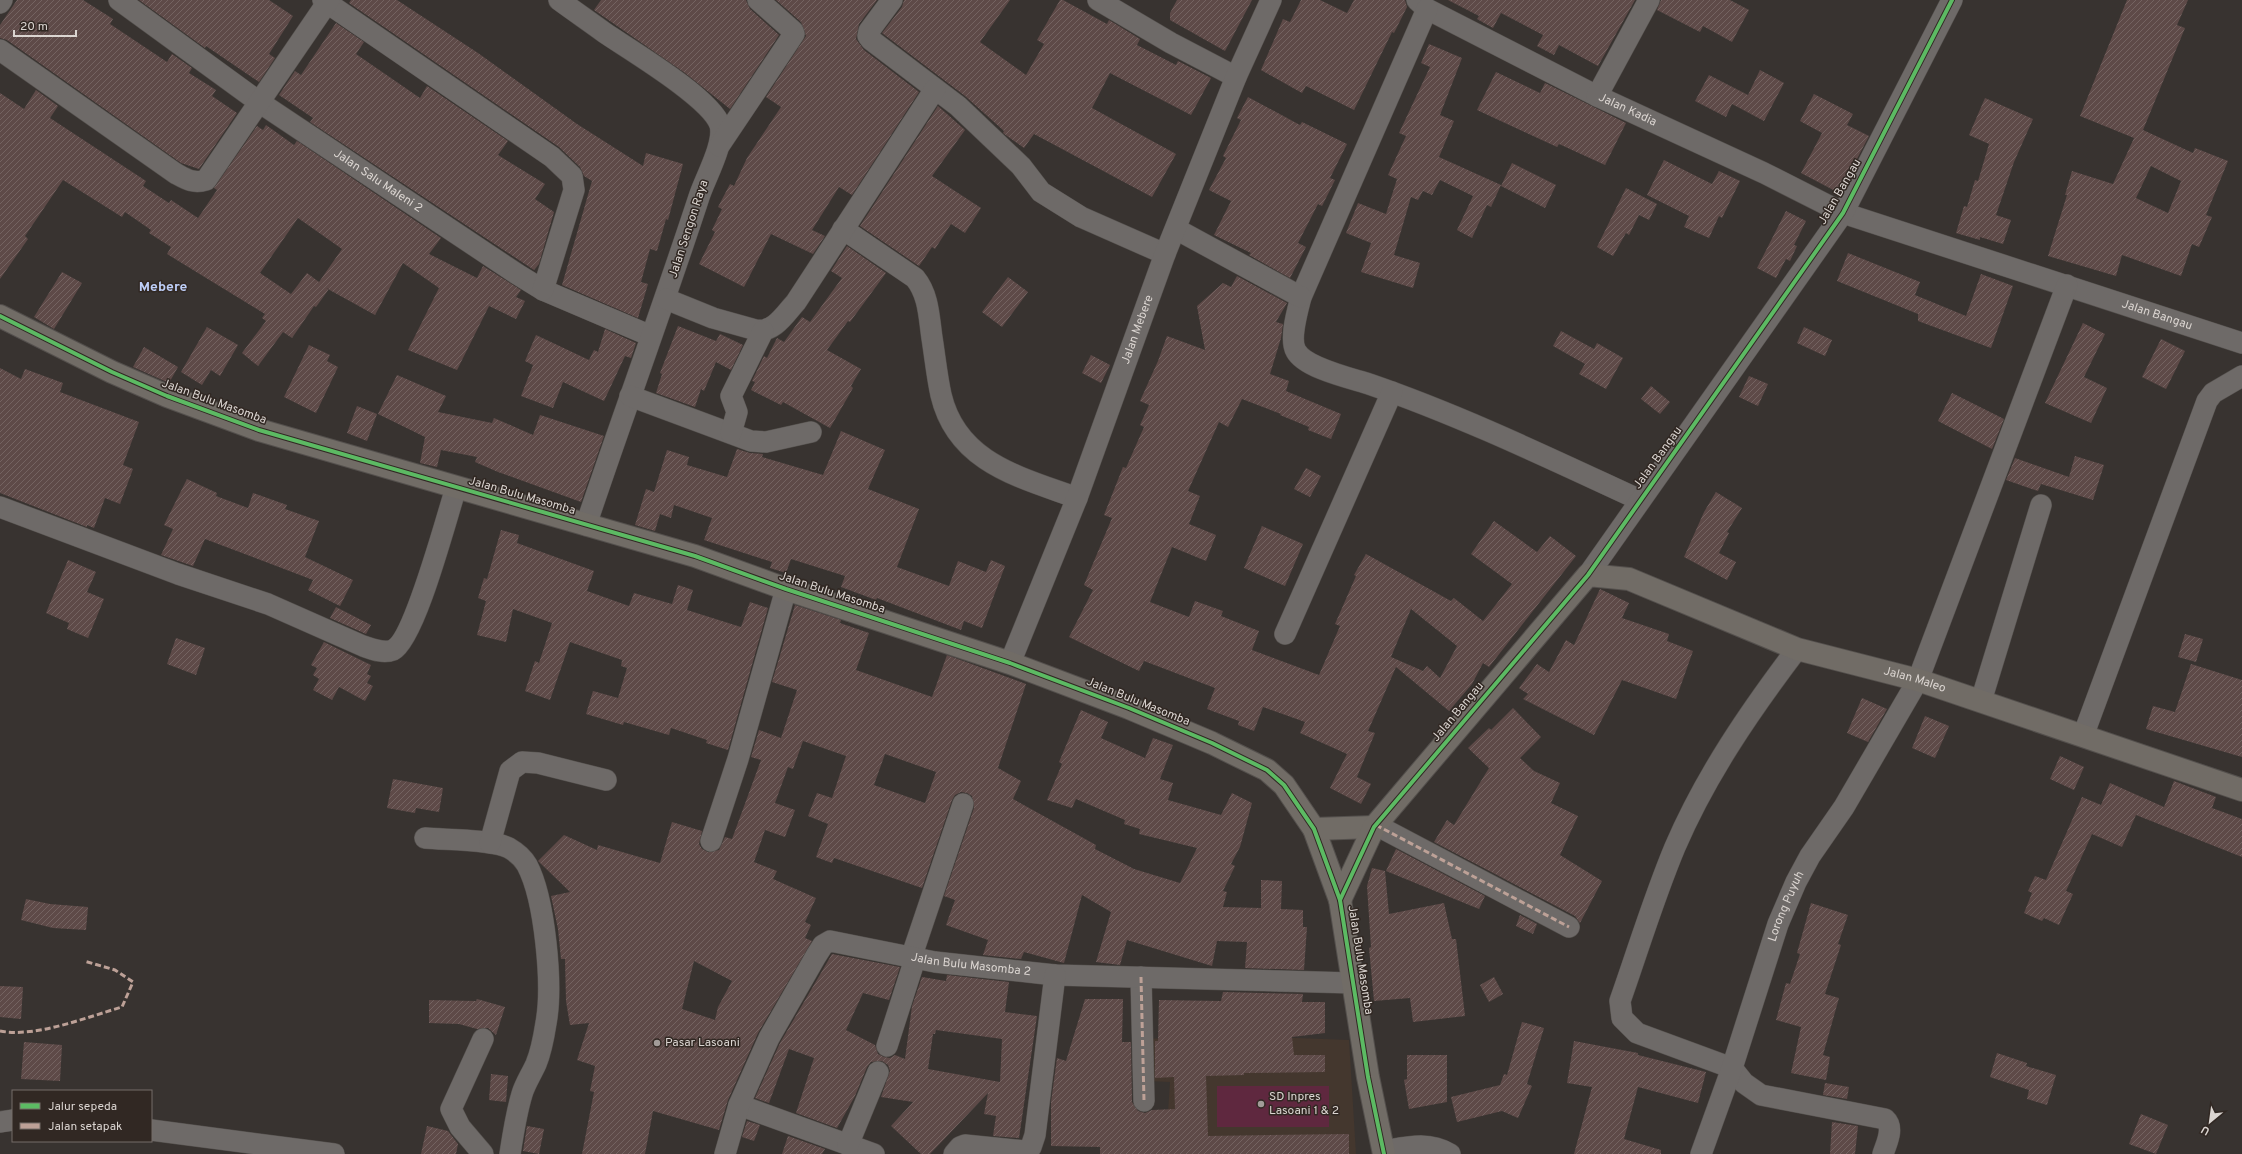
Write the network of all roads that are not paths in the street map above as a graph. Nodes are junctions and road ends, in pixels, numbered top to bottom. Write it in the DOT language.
graph roads {
  1 [pos="2,0"];
  2 [pos="119,0"];
  3 [pos="559,0"];
  4 [pos="758,0"];
  5 [pos="892,0"];
  6 [pos="1098,0"];
  7 [pos="1272,0"];
  8 [pos="1649,0"];
  9 [pos="1952,0"];
  10 [pos="326,1"];
  11 [pos="0,3"];
  12 [pos="1422,5"];
  13 [pos="0,50"];
  14 [pos="1236,77"];
  15 [pos="935,89"];
  16 [pos="1597,96"];
  17 [pos="259,102"];
  18 [pos="719,146"];
  19 [pos="1843,212"];
  20 [pos="1176,229"];
  21 [pos="843,230"];
  22 [pos="1165,254"];
  23 [pos="2067,285"];
  24 [pos="543,290"];
  25 [pos="1301,297"];
  26 [pos="666,299"];
  27 [pos="0,316"];
  28 [pos="763,331"];
  29 [pos="651,336"];
  30 [pos="2242,344"];
  31 [pos="2242,376"];
  32 [pos="1392,392"];
  33 [pos="630,396"];
  34 [pos="811,432"];
  35 [pos="731,433"];
  36 [pos="456,488"];
  37 [pos="1076,498"];
  38 [pos="1640,500"];
  39 [pos="2041,505"];
  40 [pos="0,507"];
  41 [pos="586,525"];
  42 [pos="1588,575"];
  43 [pos="786,589"];
  44 [pos="1285,634"];
  45 [pos="1797,649"];
  46 [pos="1010,663"];
  47 [pos="1918,680"];
  48 [pos="1981,701"];
  49 [pos="2083,736"];
  50 [pos="606,780"];
  51 [pos="2242,790"];
  52 [pos="963,804"];
  53 [pos="1375,826"];
  54 [pos="1314,829"];
  55 [pos="425,838"];
  56 [pos="711,840"];
  57 [pos="490,843"];
  58 [pos="1340,900"];
  59 [pos="1570,926"];
  60 [pos="913,959"];
  61 [pos="1056,975"];
  62 [pos="1141,977"];
  63 [pos="1354,983"];
  64 [pos="483,1039"];
  65 [pos="887,1046"];
  66 [pos="1732,1068"];
  67 [pos="878,1072"];
  68 [pos="1144,1101"];
  69 [pos="739,1105"];
  70 [pos="12,1120"];
  71 [pos="0,1122"];
  72 [pos="152,1130"];
  73 [pos="848,1145"];
  74 [pos="1384,1152"];
  75 [pos="334,1154"];
  76 [pos="483,1154"];
  77 [pos="510,1154"];
  78 [pos="724,1154"];
  79 [pos="874,1154"];
  80 [pos="954,1154"];
  81 [pos="1450,1154"];
  82 [pos="1701,1154"];
  83 [pos="1883,1154"];
  1 -- 11 [label="street"];
  2 -- 17 [label="street, Jalan Salu Maleni 2"];
  3 -- 18 [label="street, Jalan Sengon Raya"];
  4 -- 18 [label="street"];
  5 -- 15 [label="street"];
  6 -- 14 [label="street"];
  7 -- 14 [label="street, Jalan Mebere"];
  8 -- 16 [label="street"];
  9 -- 19 [label="street, Jalan Bangau"];
  10 -- 17 [label="street"];
  10 -- 24 [label="street"];
  12 -- 16 [label="street, Jalan Kadia"];
  12 -- 25 [label="street"];
  13 -- 17 [label="street"];
  14 -- 20 [label="street, Jalan Mebere"];
  15 -- 21 [label="street"];
  15 -- 22 [label="street"];
  16 -- 19 [label="street, Jalan Kadia"];
  17 -- 24 [label="street, Jalan Salu Maleni 2"];
  18 -- 26 [label="street, Jalan Sengon Raya"];
  19 -- 23 [label="street, Jalan Bangau"];
  19 -- 38 [label="street, Jalan Bangau"];
  20 -- 22 [label="street, Jalan Mebere"];
  20 -- 25 [label="street"];
  21 -- 28 [label="street"];
  21 -- 37 [label="street"];
  22 -- 37 [label="street, Jalan Mebere"];
  23 -- 30 [label="street, Jalan Bangau"];
  23 -- 47 [label="street, Lorong Puyuh"];
  24 -- 29 [label="street, Jalan Salu Maleni 2"];
  25 -- 32 [label="street"];
  26 -- 28 [label="street"];
  26 -- 29 [label="street, Jalan Sengon Raya"];
  27 -- 36 [label="street, Jalan Bulu Masomba"];
  28 -- 35 [label="street"];
  29 -- 33 [label="street, Jalan Sengon Raya"];
  31 -- 49 [label="street"];
  32 -- 38 [label="street"];
  32 -- 44 [label="street"];
  33 -- 35 [label="street"];
  33 -- 41 [label="street, Jalan Sengon Raya"];
  34 -- 35 [label="street"];
  36 -- 40 [label="street"];
  36 -- 41 [label="street, Jalan Bulu Masomba"];
  37 -- 46 [label="street, Jalan Mebere"];
  38 -- 42 [label="street, Jalan Bangau"];
  39 -- 48 [label="street"];
  41 -- 43 [label="street, Jalan Bulu Masomba"];
  42 -- 45 [label="street, Jalan Maleo"];
  42 -- 53 [label="street, Jalan Bangau"];
  43 -- 46 [label="street, Jalan Bulu Masomba"];
  43 -- 56 [label="street"];
  45 -- 47 [label="street, Jalan Maleo"];
  45 -- 66 [label="street"];
  46 -- 54 [label="street, Jalan Bulu Masomba"];
  47 -- 48 [label="street, Jalan Maleo"];
  47 -- 66 [label="street, Lorong Puyuh"];
  48 -- 49 [label="street, Jalan Maleo"];
  49 -- 51 [label="street, Jalan Maleo"];
  50 -- 57 [label="street"];
  52 -- 60 [label="street"];
  53 -- 54 [label="street"];
  53 -- 58 [label="street, Jalan Bangau"];
  53 -- 59 [label="street"];
  54 -- 58 [label="street, Jalan Bulu Masomba"];
  55 -- 57 [label="street"];
  57 -- 77 [label="street"];
  58 -- 63 [label="street, Jalan Bulu Masomba"];
  60 -- 61 [label="street, Jalan Bulu Masomba 2"];
  60 -- 65 [label="street"];
  60 -- 69 [label="street, Jalan Bulu Masomba 2"];
  61 -- 62 [label="street, Jalan Bulu Masomba 2"];
  61 -- 80 [label="street"];
  62 -- 63 [label="street, Jalan Bulu Masomba 2"];
  62 -- 68 [label="street"];
  63 -- 74 [label="street, Jalan Bulu Masomba"];
  64 -- 76 [label="street"];
  66 -- 82 [label="street, Lorong Puyuh"];
  66 -- 83 [label="street"];
  67 -- 73 [label="street"];
  69 -- 73 [label="street"];
  69 -- 78 [label="street, Jalan Bulu Masomba 2"];
  70 -- 71 [label="street"];
  72 -- 75 [label="street"];
  73 -- 79 [label="street"];
  74 -- 81 [label="street"];
}
